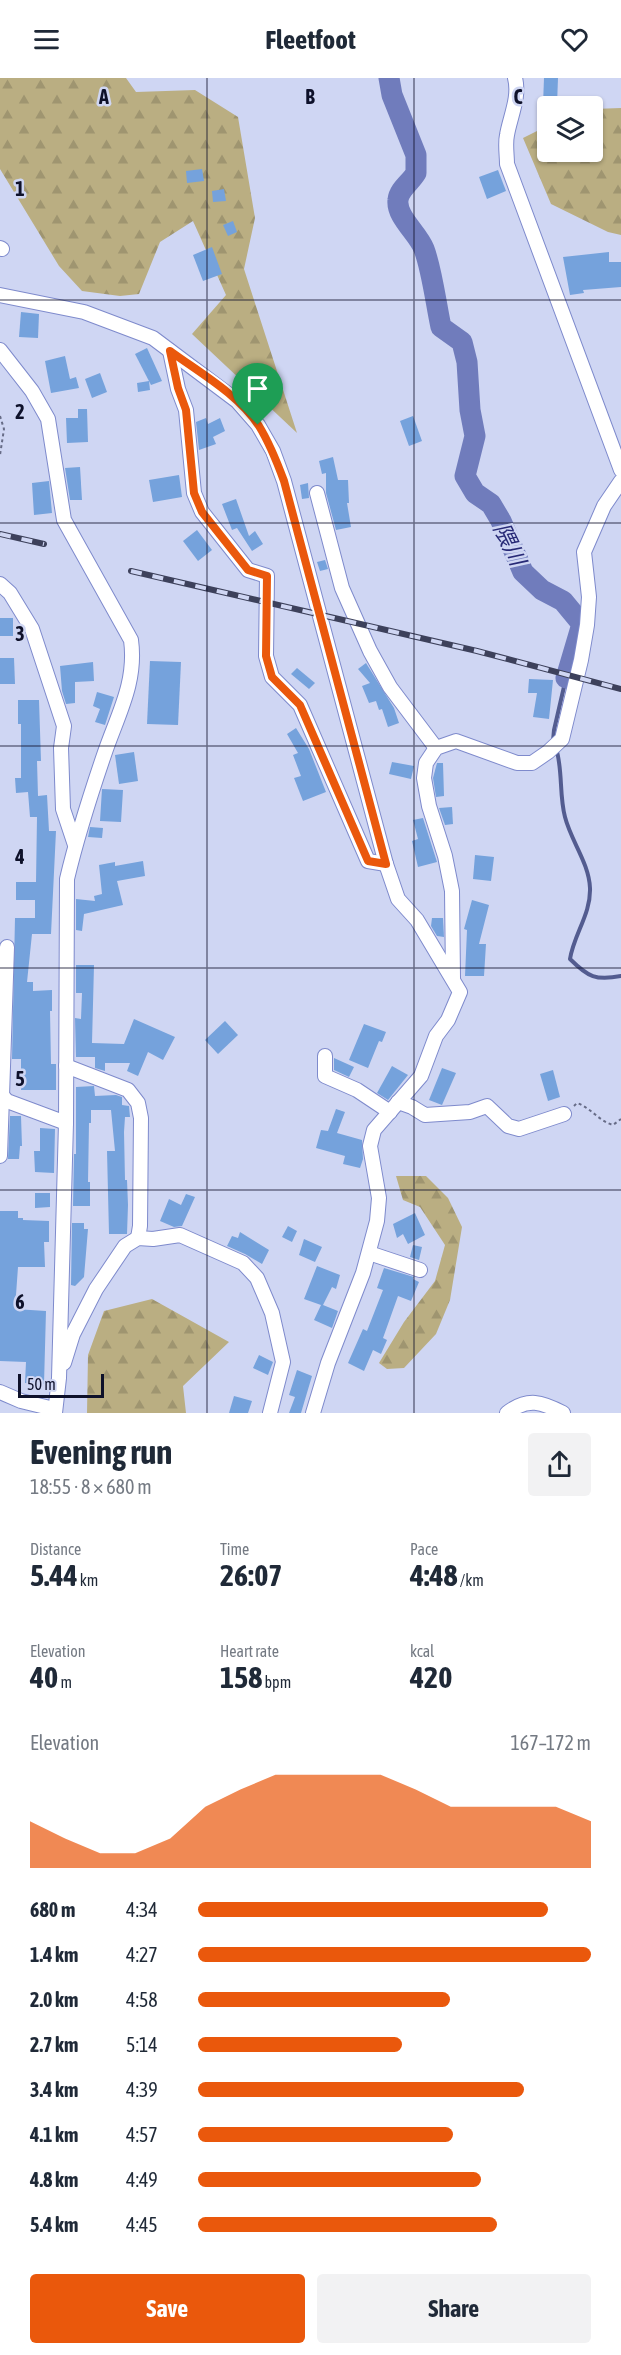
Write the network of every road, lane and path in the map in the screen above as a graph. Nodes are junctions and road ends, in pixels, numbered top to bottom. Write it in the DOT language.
graph roads {
  1 [pos="515,78"];
  2 [pos="0,295"];
  3 [pos="0,350"];
  4 [pos="170,351"];
  5 [pos="0,416"];
  6 [pos="0,455"];
  7 [pos="621,470"];
  8 [pos="621,481"];
  9 [pos="317,493"];
  10 [pos="0,584"];
  11 [pos="436,748"];
  12 [pos="75,845"];
  13 [pos="386,864"];
  14 [pos="7,947"];
  15 [pos="453,980"];
  16 [pos="326,1056"];
  17 [pos="66,1066"];
  18 [pos="2,1094"];
  19 [pos="394,1107"];
  20 [pos="564,1114"];
  21 [pos="621,1119"];
  22 [pos="66,1123"];
  23 [pos="0,1156"];
  24 [pos="138,1238"];
  25 [pos="369,1253"];
  26 [pos="420,1270"];
  27 [pos="59,1378"];
  28 [pos="0,1392"];
  29 [pos="55,1411"];
  30 [pos="270,1413"];
  31 [pos="313,1413"];
  32 [pos="507,1413"];
  33 [pos="563,1413"];
  1 -- 7 [label="street"];
  2 -- 4 [label="street"];
  3 -- 12 [label="street"];
  4 -- 13 [label="street"];
  4 -- 13 [label="street"];
  5 -- 6 [label="path"];
  8 -- 11 [label="street"];
  9 -- 11 [label="street"];
  10 -- 12 [label="street"];
  11 -- 15 [label="street"];
  12 -- 17 [label="street"];
  13 -- 15 [label="street"];
  14 -- 18 [label="street"];
  15 -- 19 [label="street"];
  16 -- 19 [label="street"];
  17 -- 22 [label="street"];
  17 -- 24 [label="street"];
  18 -- 22 [label="street"];
  18 -- 23 [label="street"];
  19 -- 20 [label="street"];
  19 -- 25 [label="street"];
  20 -- 21 [label="path"];
  22 -- 27 [label="street"];
  24 -- 27 [label="street"];
  24 -- 30 [label="street"];
  25 -- 26 [label="street"];
  25 -- 31 [label="street"];
  27 -- 29 [label="street"];
  28 -- 29 [label="street"];
  32 -- 33 [label="street"];
}
